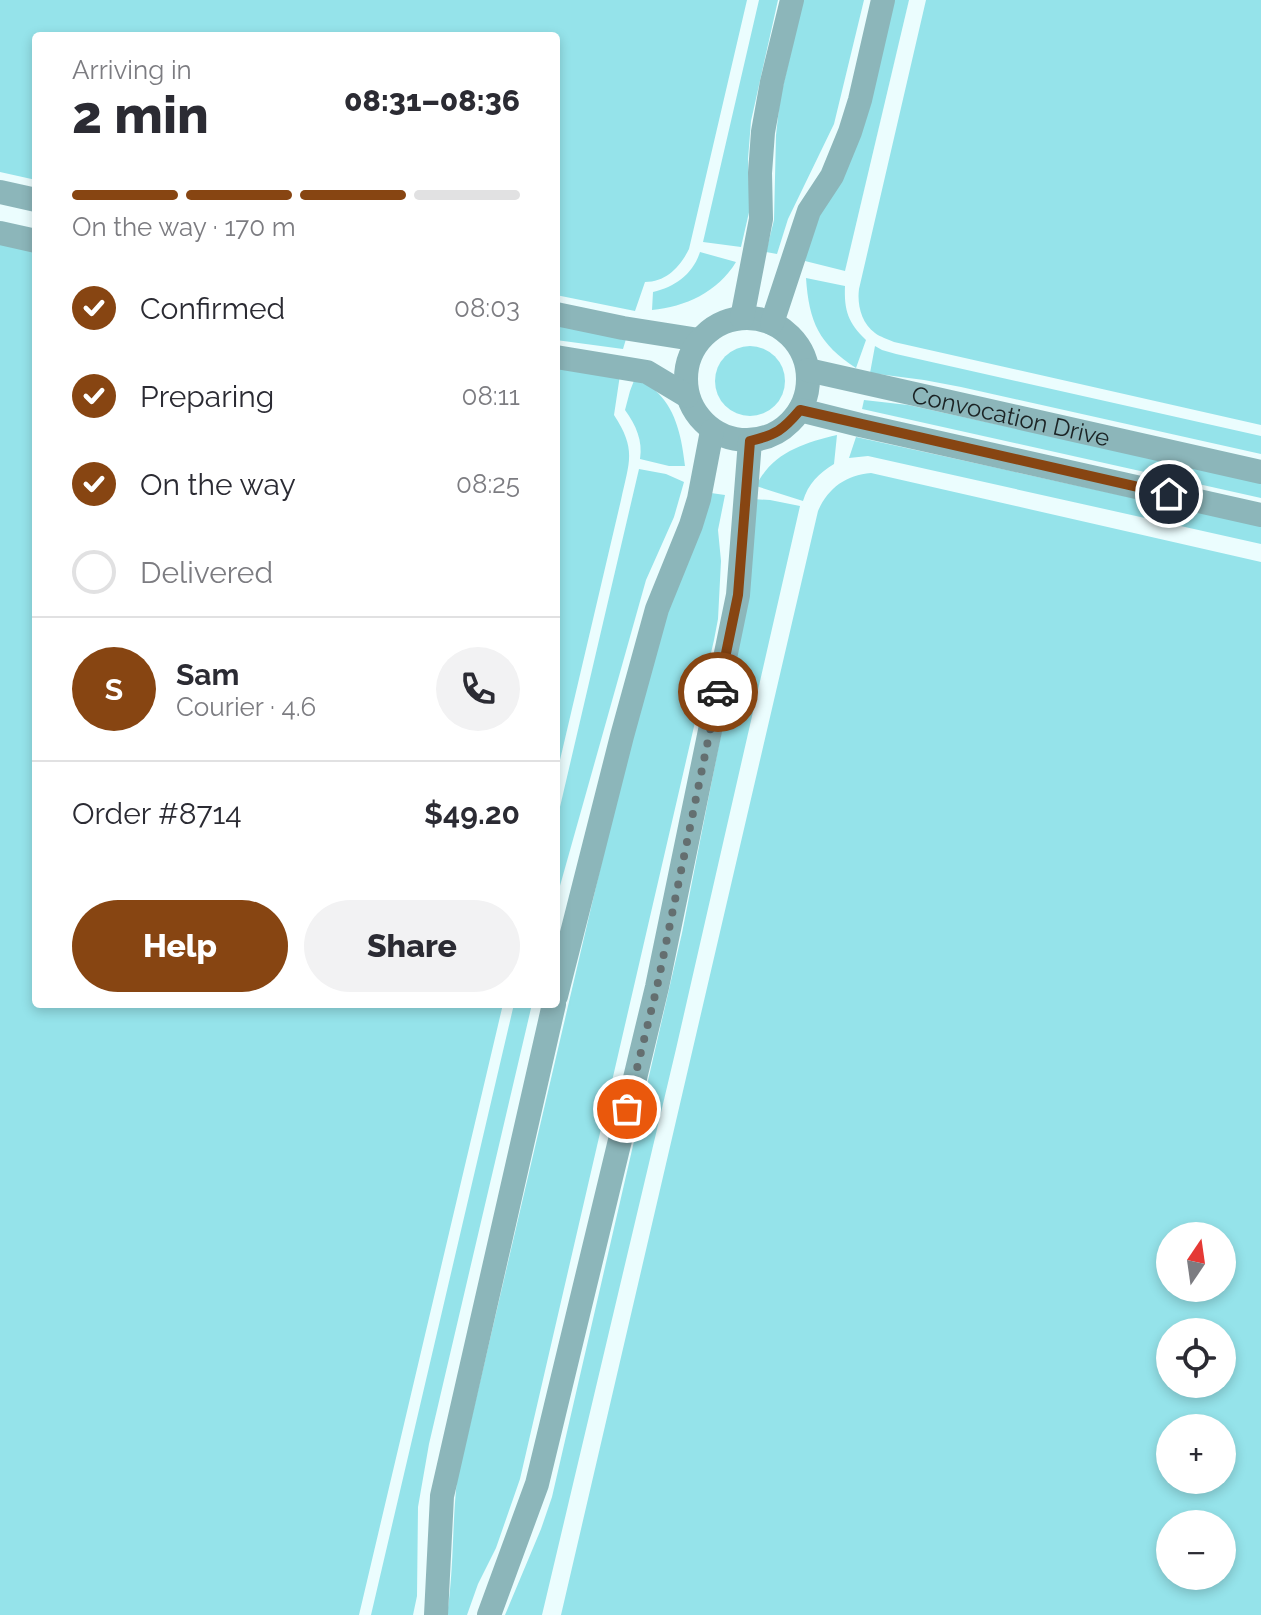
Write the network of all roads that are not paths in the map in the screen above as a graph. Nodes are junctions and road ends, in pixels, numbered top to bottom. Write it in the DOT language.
graph roads {
  1 [pos="792,0"];
  2 [pos="883,0"];
  3 [pos="0,192"];
  4 [pos="32,199"];
  5 [pos="0,233"];
  6 [pos="32,240"];
  7 [pos="560,315"];
  8 [pos="742,318"];
  9 [pos="772,323"];
  10 [pos="699,340"];
  11 [pos="560,358"];
  12 [pos="808,370"];
  13 [pos="687,396"];
  14 [pos="800,410"];
  15 [pos="712,431"];
  16 [pos="750,441"];
  17 [pos="1261,472"];
  18 [pos="1261,515"];
  19 [pos="560,980"];
  20 [pos="553,1008"];
  21 [pos="436,1615"];
  22 [pos="489,1615"];
  1 -- 8 [label="street"];
  2 -- 9 [label="street"];
  3 -- 4 [label="street"];
  5 -- 6 [label="street"];
  7 -- 10 [label="street"];
  8 -- 9 [label="street"];
  8 -- 10 [label="street"];
  9 -- 12 [label="street"];
  10 -- 13 [label="street"];
  11 -- 13 [label="street"];
  12 -- 14 [label="street"];
  12 -- 17 [label="street, Convocation Drive"];
  13 -- 15 [label="street"];
  14 -- 16 [label="street"];
  14 -- 18 [label="street, Convocation Drive"];
  15 -- 16 [label="street"];
  15 -- 19 [label="street"];
  16 -- 22 [label="street"];
  20 -- 21 [label="street"];
}
